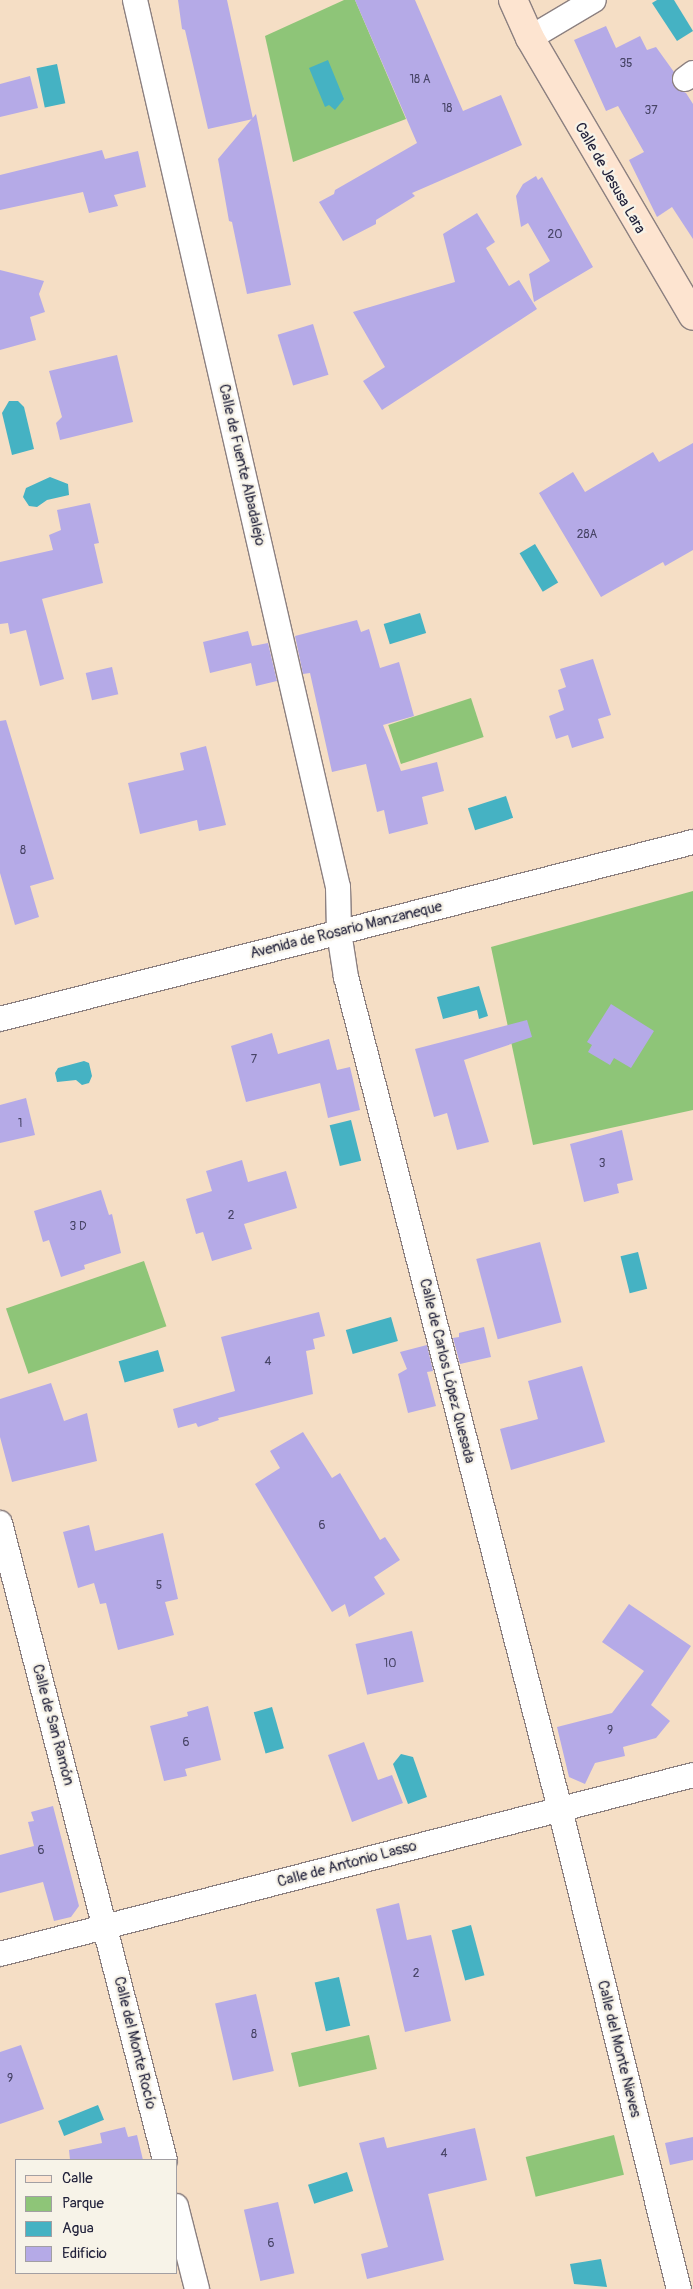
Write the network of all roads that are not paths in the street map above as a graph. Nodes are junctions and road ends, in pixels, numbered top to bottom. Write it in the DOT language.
graph roads {
  1 [pos="136,0"];
  2 [pos="513,0"];
  3 [pos="594,0"];
  4 [pos="530,38"];
  5 [pos="693,316"];
  6 [pos="693,842"];
  7 [pos="339,932"];
  8 [pos="0,1019"];
  9 [pos="0,1523"];
  10 [pos="693,1775"];
  11 [pos="560,1809"];
  12 [pos="106,1927"];
  13 [pos="0,1954"];
  14 [pos="165,2159"];
  15 [pos="178,2214"];
  16 [pos="197,2289"];
  17 [pos="679,2289"];
  1 -- 7 [label="street, Calle de Fuente Albadalejo"];
  2 -- 4 [label="main road, Calle de Jesusa Lara"];
  3 -- 4 [label="street"];
  4 -- 5 [label="main road, Calle de Jesusa Lara"];
  6 -- 7 [label="street, Avenida de Rosario Manzaneque"];
  7 -- 8 [label="street, Avenida de Rosario Manzaneque"];
  7 -- 11 [label="street, Calle de Carlos López Quesada"];
  9 -- 12 [label="street, Calle de San Ramón"];
  10 -- 11 [label="street, Calle de Antonio Lasso"];
  11 -- 12 [label="street, Calle de Antonio Lasso"];
  11 -- 17 [label="street, Calle del Monte Nieves"];
  12 -- 13 [label="street, Calle de Antonio Lasso"];
  12 -- 14 [label="street, Calle del Monte Rocío"];
  15 -- 16 [label="street"];
}
